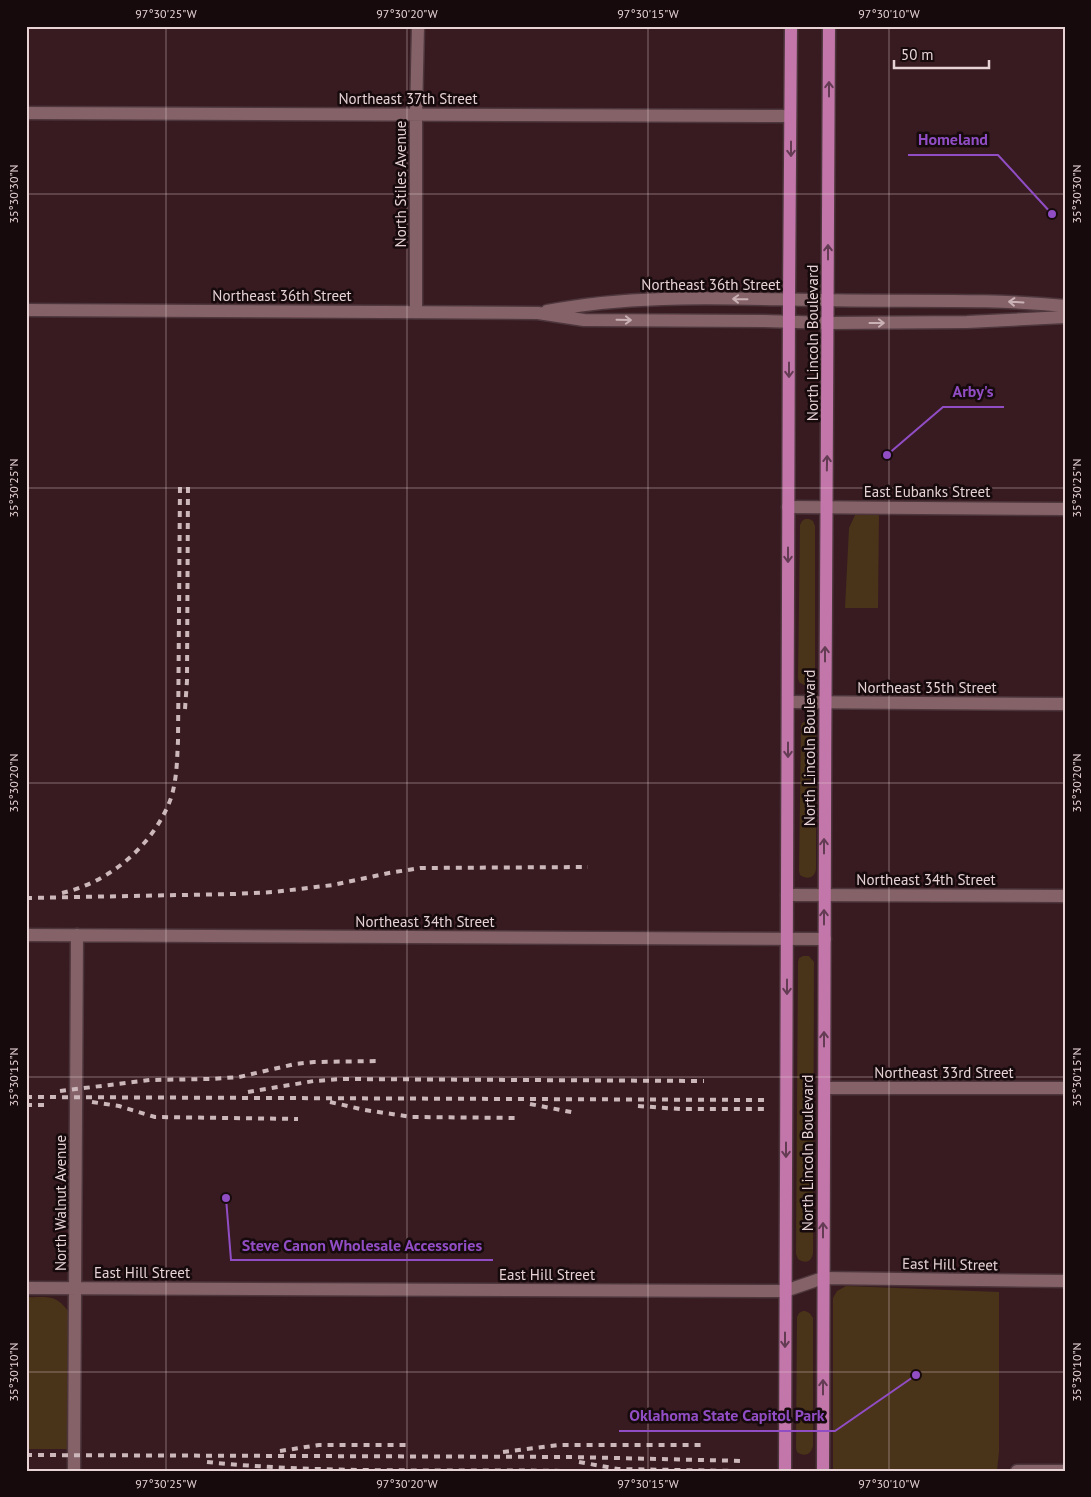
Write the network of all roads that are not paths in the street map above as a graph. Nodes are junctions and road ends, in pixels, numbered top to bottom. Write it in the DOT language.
graph roads {
  1 [pos="418,26"];
  2 [pos="791,26"];
  3 [pos="829,26"];
  4 [pos="26,113"];
  5 [pos="416,115"];
  6 [pos="790,116"];
  7 [pos="789,300"];
  8 [pos="828,300"];
  9 [pos="1065,306"];
  10 [pos="26,310"];
  11 [pos="416,312"];
  12 [pos="538,313"];
  13 [pos="1065,317"];
  14 [pos="789,321"];
  15 [pos="829,323"];
  16 [pos="788,507"];
  17 [pos="826,507"];
  18 [pos="1065,509"];
  19 [pos="788,702"];
  20 [pos="825,703"];
  21 [pos="1065,704"];
  22 [pos="787,894"];
  23 [pos="824,895"];
  24 [pos="1065,896"];
  25 [pos="26,935"];
  26 [pos="77,936"];
  27 [pos="787,938"];
  28 [pos="825,939"];
  29 [pos="824,1088"];
  30 [pos="1065,1088"];
  31 [pos="823,1278"];
  32 [pos="1065,1281"];
  33 [pos="26,1288"];
  34 [pos="76,1288"];
  35 [pos="785,1291"];
  36 [pos="1065,1470"];
  37 [pos="74,1471"];
  38 [pos="785,1471"];
  39 [pos="823,1471"];
  40 [pos="1017,1471"];
  1 -- 5 [label="street, North Stiles Avenue"];
  2 -- 6 [label="main road, North Lincoln Boulevard"];
  8 -- 3 [label="main road, North Lincoln Boulevard, one-way"];
  4 -- 5 [label="street, Northeast 37th Street"];
  5 -- 6 [label="street, Northeast 37th Street"];
  5 -- 11 [label="street, North Stiles Avenue"];
  6 -- 7 [label="main road, North Lincoln Boulevard, one-way"];
  7 -- 8 [label="street, Northeast 36th Street"];
  7 -- 12 [label="street, Northeast 36th Street, one-way"];
  7 -- 14 [label="main road, North Lincoln Boulevard"];
  9 -- 8 [label="street, Northeast 36th Street, one-way"];
  8 -- 15 [label="main road, North Lincoln Boulevard"];
  10 -- 11 [label="street, Northeast 36th Street"];
  11 -- 12 [label="street, Northeast 36th Street"];
  12 -- 14 [label="street, Northeast 36th Street, one-way"];
  15 -- 13 [label="street, Northeast 36th Street, one-way"];
  14 -- 15 [label="street, Northeast 36th Street"];
  14 -- 16 [label="main road, North Lincoln Boulevard, one-way"];
  17 -- 15 [label="main road, North Lincoln Boulevard, one-way"];
  16 -- 17 [label="street, East Eubanks Street"];
  16 -- 19 [label="main road, North Lincoln Boulevard, one-way"];
  17 -- 18 [label="street, East Eubanks Street"];
  20 -- 17 [label="main road, North Lincoln Boulevard, one-way"];
  19 -- 20 [label="street, Northeast 35th Street"];
  19 -- 22 [label="main road, North Lincoln Boulevard, one-way"];
  20 -- 21 [label="street, Northeast 35th Street"];
  23 -- 20 [label="main road, North Lincoln Boulevard, one-way"];
  22 -- 23 [label="street, Northeast 34th Street"];
  22 -- 27 [label="main road, North Lincoln Boulevard"];
  23 -- 24 [label="street, Northeast 34th Street"];
  28 -- 23 [label="main road, North Lincoln Boulevard, one-way"];
  25 -- 26 [label="street, Northeast 34th Street"];
  26 -- 27 [label="street, Northeast 34th Street"];
  26 -- 34 [label="street, North Walnut Avenue"];
  27 -- 28 [label="street, Northeast 34th Street"];
  27 -- 35 [label="main road, North Lincoln Boulevard, one-way"];
  29 -- 28 [label="main road, North Lincoln Boulevard, one-way"];
  29 -- 30 [label="street, Northeast 33rd Street"];
  31 -- 29 [label="main road, North Lincoln Boulevard, one-way"];
  31 -- 32 [label="street, East Hill Street"];
  31 -- 35 [label="street, East Hill Street"];
  39 -- 31 [label="main road, North Lincoln Boulevard, one-way"];
  33 -- 34 [label="street, East Hill Street"];
  34 -- 35 [label="street, East Hill Street"];
  34 -- 37 [label="street, North Walnut Avenue"];
  35 -- 38 [label="main road, North Lincoln Boulevard, one-way"];
  36 -- 40 [label="street"];
}
